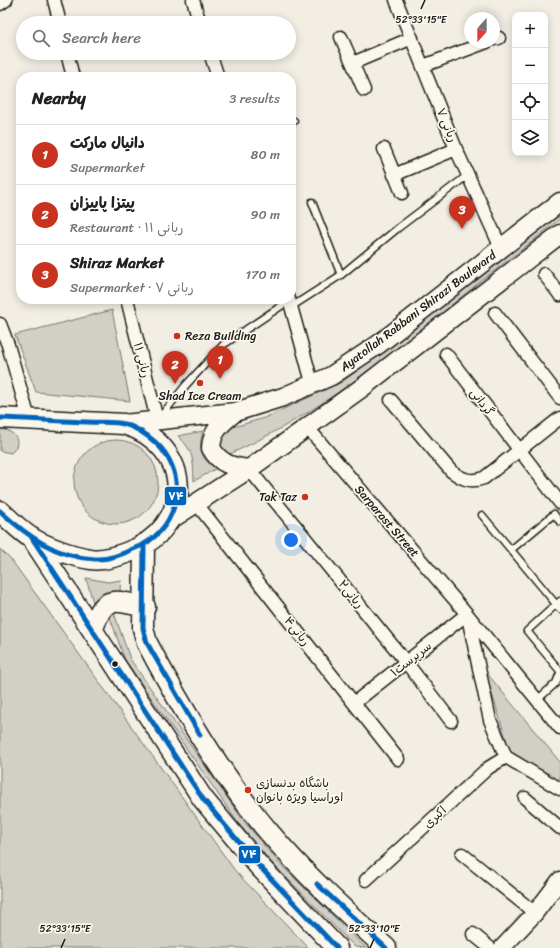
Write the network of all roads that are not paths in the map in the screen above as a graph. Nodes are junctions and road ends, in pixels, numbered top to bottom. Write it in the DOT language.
graph roads {
  1 [pos="6,0"];
  2 [pos="54,0"];
  3 [pos="193,0"];
  4 [pos="396,0"];
  5 [pos="0,4"];
  6 [pos="58,16"];
  7 [pos="198,16"];
  8 [pos="341,37"];
  9 [pos="412,38"];
  10 [pos="471,48"];
  11 [pos="69,60"];
  12 [pos="212,60"];
  13 [pos="353,63"];
  14 [pos="423,66"];
  15 [pos="72,72"];
  16 [pos="216,72"];
  17 [pos="364,90"];
  18 [pos="384,149"];
  19 [pos="456,149"];
  20 [pos="394,174"];
  21 [pos="468,175"];
  22 [pos="402,193"];
  23 [pos="312,202"];
  24 [pos="560,202"];
  25 [pos="560,234"];
  26 [pos="501,248"];
  27 [pos="544,274"];
  28 [pos="341,276"];
  29 [pos="560,295"];
  30 [pos="296,299"];
  31 [pos="128,304"];
  32 [pos="287,304"];
  33 [pos="291,304"];
  34 [pos="496,313"];
  35 [pos="0,324"];
  36 [pos="446,354"];
  37 [pos="312,386"];
  38 [pos="560,398"];
  39 [pos="391,400"];
  40 [pos="235,412"];
  41 [pos="0,418"];
  42 [pos="560,418"];
  43 [pos="29,419"];
  44 [pos="157,420"];
  45 [pos="124,424"];
  46 [pos="307,427"];
  47 [pos="518,450"];
  48 [pos="249,469"];
  49 [pos="196,503"];
  50 [pos="560,503"];
  51 [pos="0,511"];
  52 [pos="482,515"];
  53 [pos="170,520"];
  54 [pos="560,522"];
  55 [pos="32,538"];
  56 [pos="144,546"];
  57 [pos="512,549"];
  58 [pos="559,605"];
  59 [pos="145,607"];
  60 [pos="467,614"];
  61 [pos="93,629"];
  62 [pos="406,662"];
  63 [pos="560,672"];
  64 [pos="537,700"];
  65 [pos="354,703"];
  66 [pos="451,721"];
  67 [pos="560,728"];
  68 [pos="506,758"];
  69 [pos="398,759"];
  70 [pos="560,788"];
  71 [pos="525,798"];
  72 [pos="560,828"];
  73 [pos="462,854"];
  74 [pos="366,880"];
  75 [pos="560,880"];
  76 [pos="535,913"];
  77 [pos="473,934"];
  78 [pos="337,948"];
  79 [pos="386,948"];
  80 [pos="490,948"];
  81 [pos="502,948"];
  1 -- 5 [label="street"];
  2 -- 6 [label="street"];
  3 -- 7 [label="street"];
  4 -- 9 [label="street, ربانی ۷"];
  8 -- 13 [label="street"];
  9 -- 13 [label="street"];
  9 -- 14 [label="street, ربانی ۷"];
  10 -- 14 [label="street"];
  11 -- 15 [label="street"];
  12 -- 16 [label="street"];
  13 -- 17 [label="street"];
  14 -- 19 [label="street, ربانی ۷"];
  18 -- 20 [label="street"];
  19 -- 20 [label="street"];
  19 -- 21 [label="street, ربانی ۷"];
  20 -- 22 [label="street"];
  21 -- 26 [label="street, ربانی ۷"];
  21 -- 28 [label="lane"];
  23 -- 28 [label="lane"];
  24 -- 26 [label="main road, Ayatollah Rabbani Shirazi Boulevard"];
  25 -- 46 [label="main road, Ayatollah Rabbani Shirazi Boulevard"];
  26 -- 37 [label="main road, Ayatollah Rabbani Shirazi Boulevard"];
  27 -- 29 [label="street"];
  28 -- 30 [label="lane"];
  31 -- 44 [label="street, ربانی ۱۱"];
  32 -- 44 [label="lane"];
  33 -- 37 [label="street"];
  34 -- 38 [label="street"];
  35 -- 43 [label="street"];
  36 -- 47 [label="street, گردانی"];
  37 -- 40 [label="main road, Ayatollah Rabbani Shirazi Boulevard"];
  39 -- 47 [label="street"];
  40 -- 44 [label="main road, Ayatollah Rabbani Shirazi Boulevard"];
  40 -- 48 [label="main road"];
  41 -- 43 [label="main road"];
  42 -- 47 [label="street"];
  43 -- 45 [label="main road"];
  44 -- 45 [label="main road, Ayatollah Rabbani Shirazi Boulevard"];
  45 -- 53 [label="main road"];
  46 -- 48 [label="main road, Ayatollah Rabbani Shirazi Boulevard"];
  46 -- 60 [label="street, Sarparast Street"];
  47 -- 50 [label="street, گردانی"];
  48 -- 49 [label="main road, Ayatollah Rabbani Shirazi Boulevard"];
  48 -- 62 [label="street, ربانی۲"];
  49 -- 53 [label="main road, Ayatollah Rabbani Shirazi Boulevard"];
  49 -- 65 [label="street, ربانی۴"];
  51 -- 55 [label="main road"];
  52 -- 57 [label="lane"];
  53 -- 56 [label="main road"];
  54 -- 57 [label="lane"];
  55 -- 56 [label="main road"];
  55 -- 61 [label="main road"];
  56 -- 59 [label="main road"];
  57 -- 58 [label="lane"];
  58 -- 63 [label="lane"];
  59 -- 61 [label="main road"];
  59 -- 79 [label="main road"];
  60 -- 62 [label="street, سرپرست۱"];
  60 -- 64 [label="street, Sarparast Street"];
  60 -- 68 [label="street, Sarparast Street"];
  61 -- 78 [label="main road"];
  62 -- 65 [label="street, سرپرست۱"];
  62 -- 66 [label="street, ربانی۲"];
  63 -- 64 [label="lane"];
  64 -- 67 [label="street, Sarparast Street"];
  65 -- 69 [label="street, ربانی۴"];
  68 -- 70 [label="street"];
  68 -- 74 [label="street, اکبری"];
  71 -- 72 [label="street"];
  73 -- 76 [label="street"];
  75 -- 76 [label="street"];
  76 -- 81 [label="street"];
  77 -- 80 [label="street"];
}
